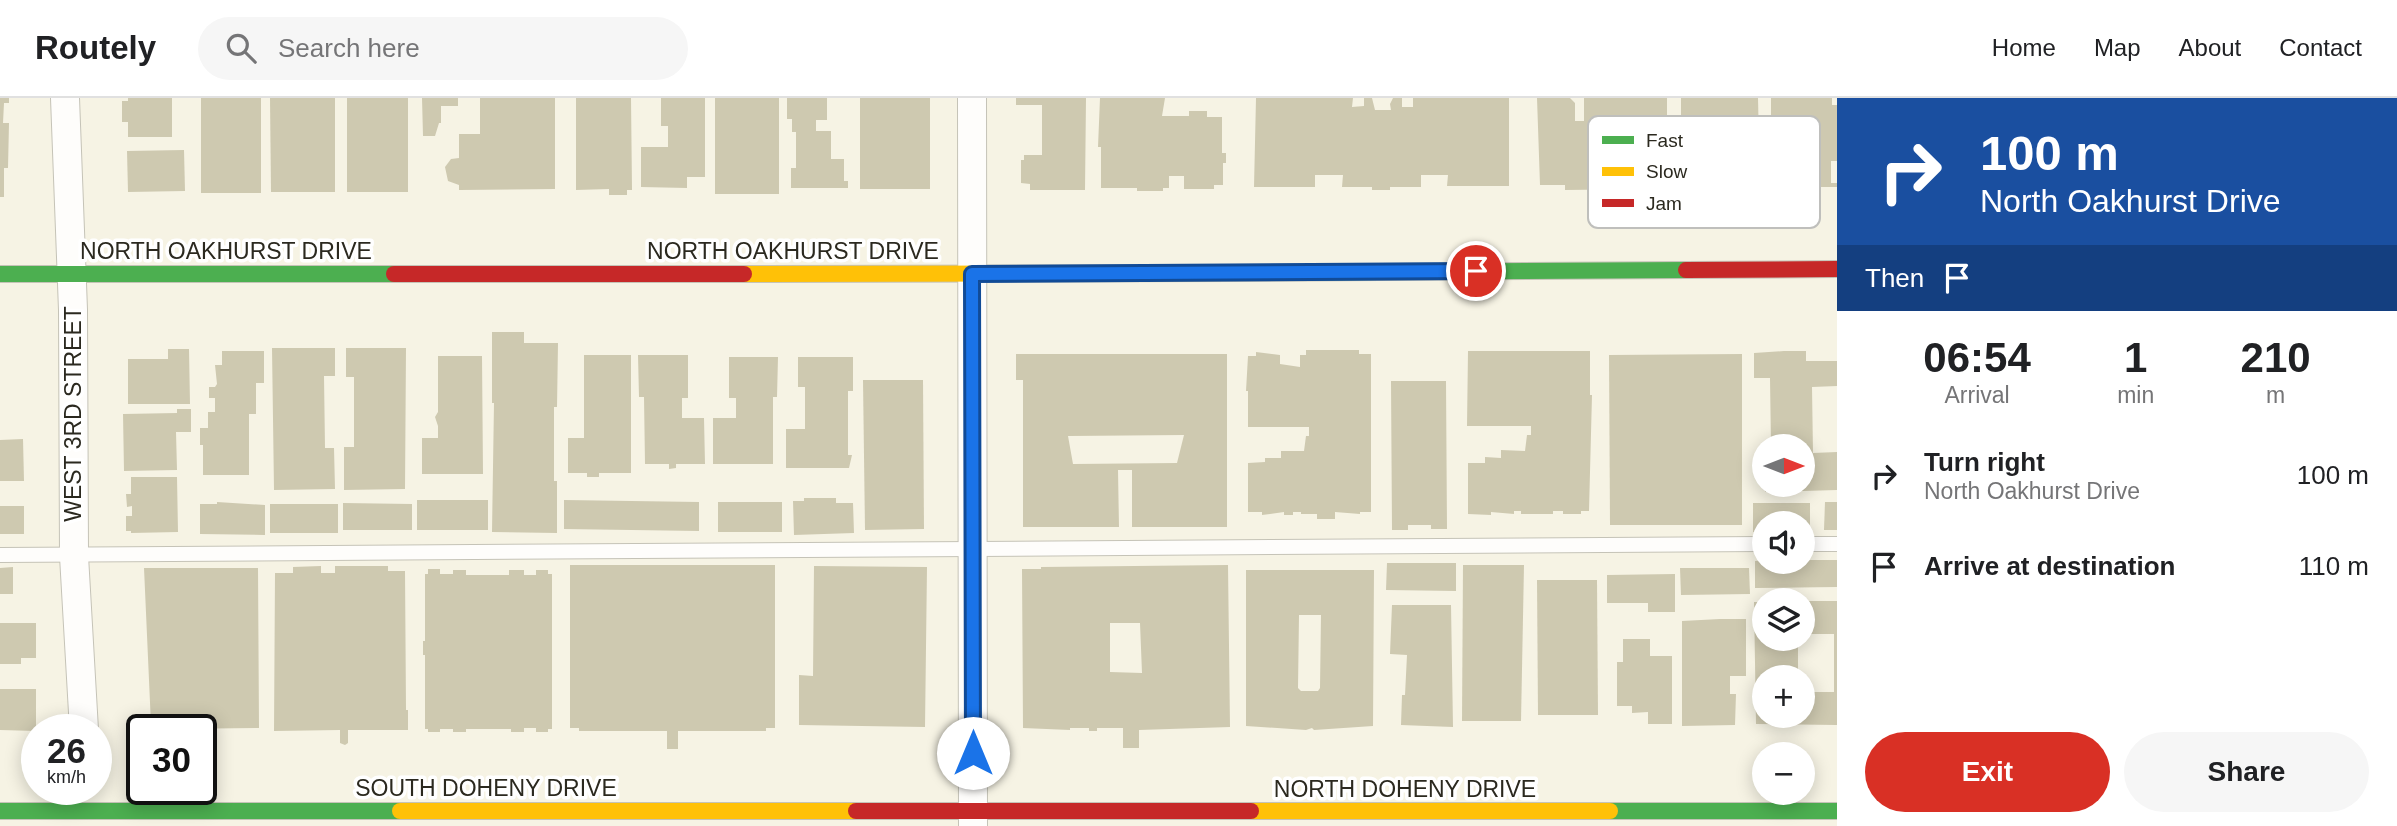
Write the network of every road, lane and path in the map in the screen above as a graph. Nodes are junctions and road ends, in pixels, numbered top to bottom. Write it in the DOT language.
graph roads {
  1 [pos="65,98"];
  2 [pos="972,98"];
  3 [pos="1837,269"];
  4 [pos="0,274"];
  5 [pos="72,274"];
  6 [pos="972,274"];
  7 [pos="1752,544"];
  8 [pos="1815,544"];
  9 [pos="1837,544"];
  10 [pos="972,551"];
  11 [pos="0,555"];
  12 [pos="74,556"];
  13 [pos="83,714"];
  14 [pos="89,809"];
  15 [pos="0,811"];
  16 [pos="1837,811"];
  17 [pos="1762,818"];
  18 [pos="973,819"];
  19 [pos="1611,819"];
  1 -- 5 [label="street, WEST 3RD STREET"];
  2 -- 6 [label="street"];
  3 -- 6 [label="street, NORTH OAKHURST DRIVE"];
  4 -- 5 [label="street, NORTH OAKHURST DRIVE"];
  5 -- 6 [label="street, NORTH OAKHURST DRIVE"];
  5 -- 12 [label="street, WEST 3RD STREET"];
  6 -- 10 [label="street"];
  7 -- 10 [label="lane"];
  8 -- 9 [label="lane"];
  10 -- 12 [label="lane"];
  10 -- 18 [label="street"];
  11 -- 12 [label="lane"];
  12 -- 13 [label="street, WEST 3RD STREET"];
  14 -- 15 [label="street, SOUTH DOHENY DRIVE"];
  14 -- 18 [label="street, SOUTH DOHENY DRIVE"];
  16 -- 17 [label="street, NORTH DOHENY DRIVE"];
  17 -- 19 [label="street, NORTH DOHENY DRIVE"];
  18 -- 19 [label="street, NORTH DOHENY DRIVE"];
}
